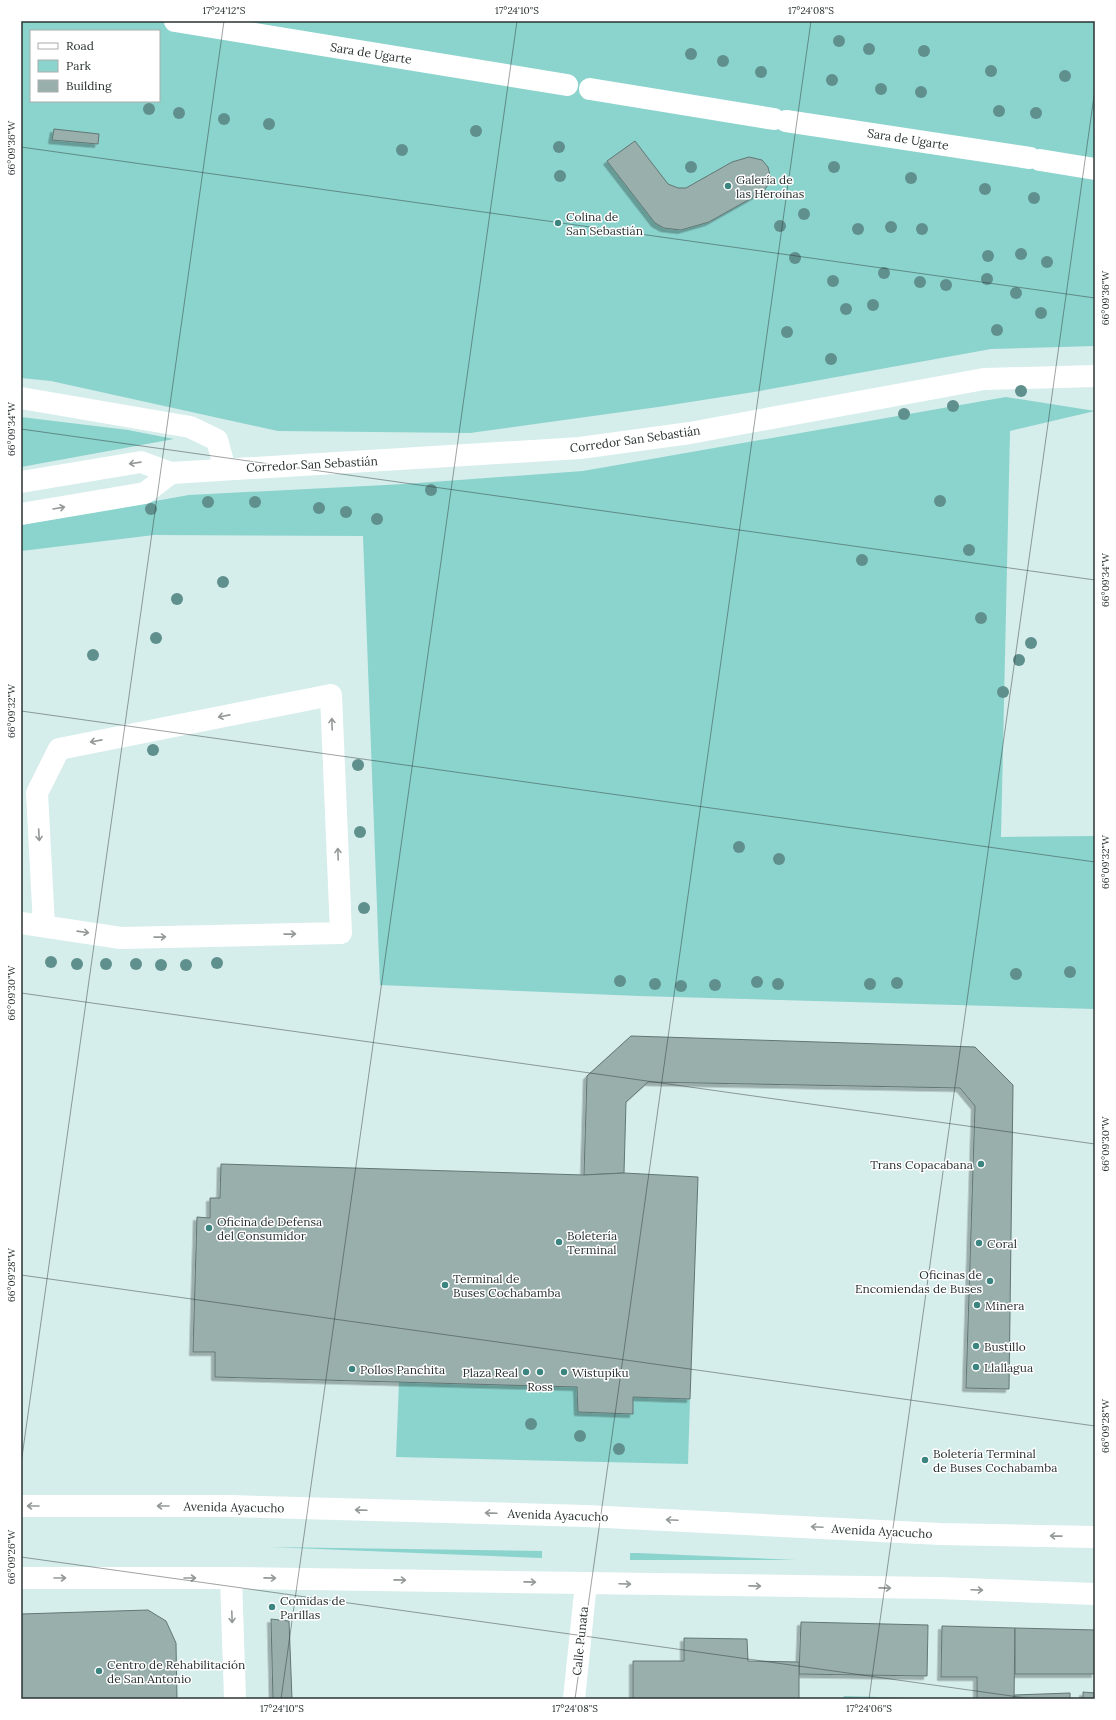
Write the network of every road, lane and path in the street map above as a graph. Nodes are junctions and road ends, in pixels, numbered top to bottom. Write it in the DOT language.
graph roads {
  1 [pos="176,21"];
  2 [pos="567,85"];
  3 [pos="590,89"];
  4 [pos="1095,169"];
  5 [pos="1095,376"];
  6 [pos="21,398"];
  7 [pos="225,469"];
  8 [pos="172,473"];
  9 [pos="21,482"];
  10 [pos="21,514"];
  11 [pos="21,923"];
  12 [pos="44,926"];
  13 [pos="21,1506"];
  14 [pos="1095,1537"];
  15 [pos="21,1578"];
  16 [pos="231,1578"];
  17 [pos="586,1583"];
  18 [pos="1095,1594"];
  19 [pos="235,1699"];
  20 [pos="574,1699"];
  1 -- 2 [label="street, Sara de Ugarte"];
  3 -- 4 [label="street, Sara de Ugarte"];
  5 -- 7 [label="street, Corredor San Sebastián"];
  6 -- 7 [label="street"];
  7 -- 8 [label="street, Corredor San Sebastián"];
  8 -- 9 [label="street, Corredor San Sebastián, one-way"];
  10 -- 8 [label="street, one-way"];
  11 -- 12 [label="street"];
  12 -- 12 [label="street, one-way"];
  14 -- 13 [label="street, Avenida Ayacucho, one-way"];
  15 -- 16 [label="street, one-way"];
  16 -- 17 [label="street, one-way"];
  16 -- 19 [label="street, one-way"];
  17 -- 18 [label="street, one-way"];
  17 -- 20 [label="street, Calle Punata"];
}
